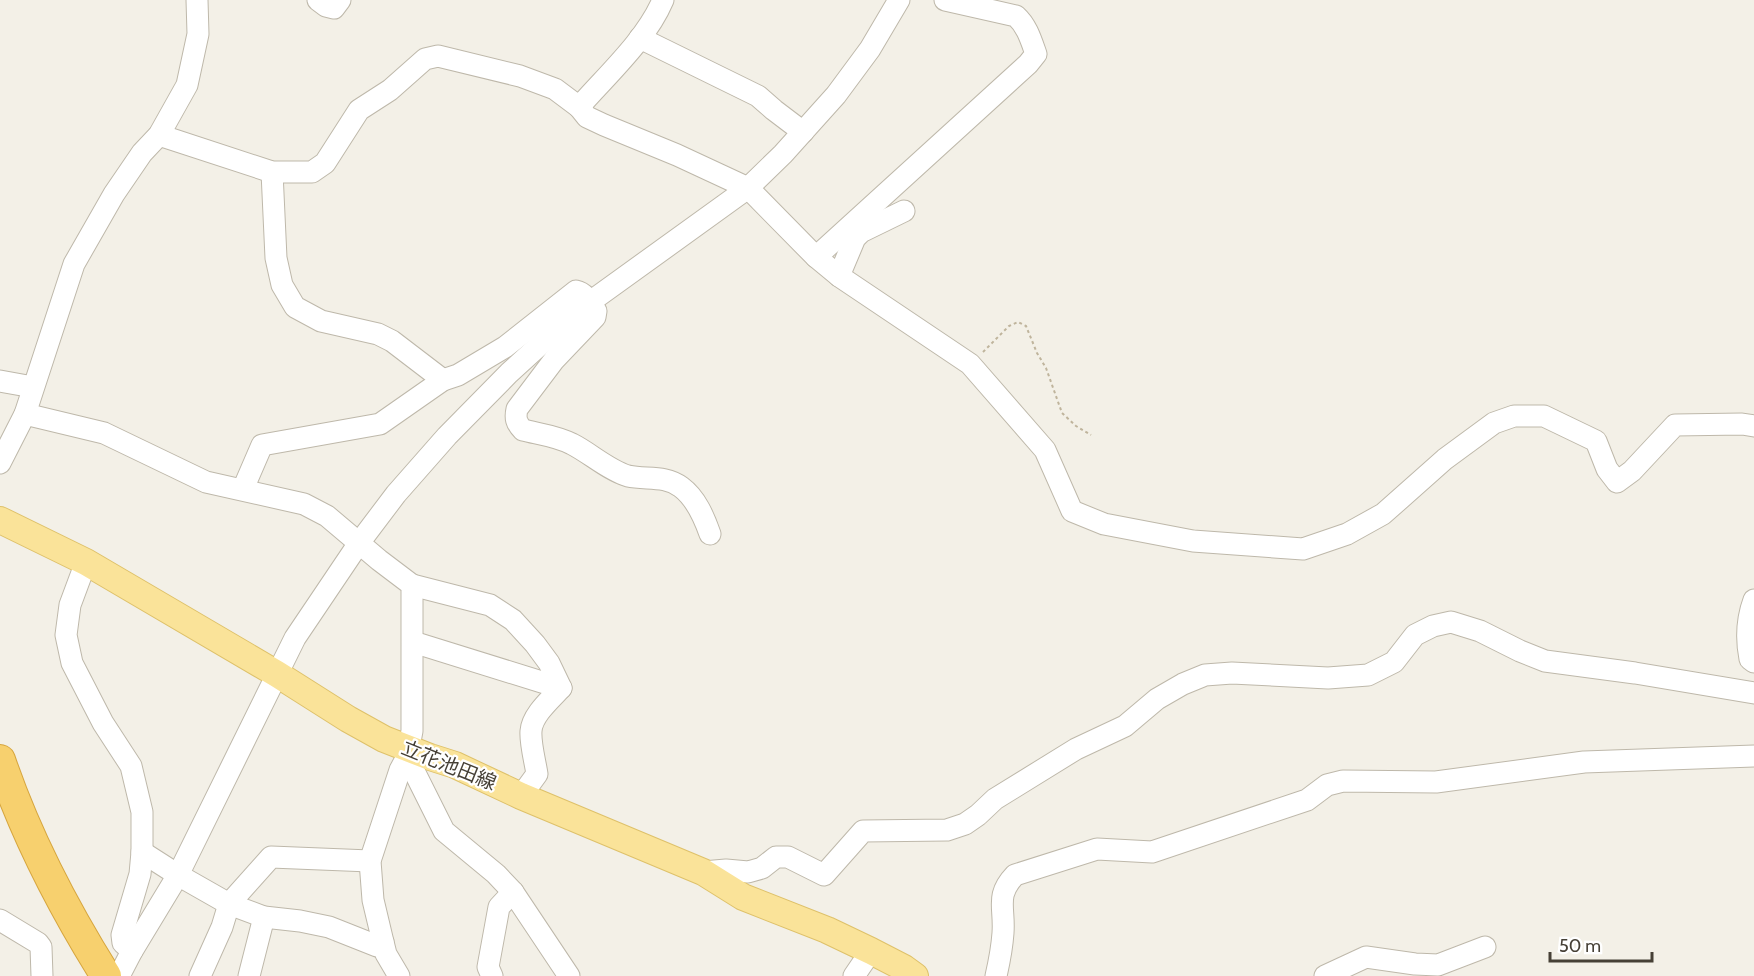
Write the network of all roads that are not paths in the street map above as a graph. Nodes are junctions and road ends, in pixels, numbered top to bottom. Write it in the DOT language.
graph roads {
  1 [pos="197,0"];
  2 [pos="318,0"];
  3 [pos="340,0"];
  4 [pos="663,0"];
  5 [pos="899,0"];
  6 [pos="945,0"];
  7 [pos="640,38"];
  8 [pos="579,107"];
  9 [pos="803,132"];
  10 [pos="159,135"];
  11 [pos="272,172"];
  12 [pos="748,188"];
  13 [pos="904,211"];
  14 [pos="816,257"];
  15 [pos="839,276"];
  16 [pos="590,302"];
  17 [pos="443,380"];
  18 [pos="0,381"];
  19 [pos="33,387"];
  20 [pos="25,414"];
  21 [pos="1754,426"];
  22 [pos="0,463"];
  23 [pos="243,489"];
  24 [pos="0,520"];
  25 [pos="710,534"];
  26 [pos="358,543"];
  27 [pos="86,562"];
  28 [pos="412,585"];
  29 [pos="1754,600"];
  30 [pos="413,642"];
  31 [pos="1754,662"];
  32 [pos="277,674"];
  33 [pos="561,688"];
  34 [pos="1754,693"];
  35 [pos="408,753"];
  36 [pos="1754,756"];
  37 [pos="0,760"];
  38 [pos="521,796"];
  39 [pos="142,852"];
  40 [pos="370,861"];
  41 [pos="703,872"];
  42 [pos="178,875"];
  43 [pos="513,892"];
  44 [pos="229,904"];
  45 [pos="264,917"];
  46 [pos="0,920"];
  47 [pos="383,942"];
  48 [pos="1485,947"];
  49 [pos="132,951"];
  50 [pos="871,951"];
  51 [pos="99,964"];
  52 [pos="42,976"];
  53 [pos="119,976"];
  54 [pos="200,976"];
  55 [pos="249,976"];
  56 [pos="399,976"];
  57 [pos="492,976"];
  58 [pos="569,976"];
  59 [pos="854,976"];
  60 [pos="915,976"];
  61 [pos="996,976"];
  62 [pos="1325,976"];
  1 -- 10 [label="street"];
  2 -- 3 [label="street"];
  4 -- 7 [label="street"];
  5 -- 9 [label="street"];
  6 -- 14 [label="street"];
  7 -- 8 [label="street"];
  7 -- 9 [label="street"];
  8 -- 11 [label="street"];
  8 -- 12 [label="street"];
  9 -- 12 [label="street"];
  10 -- 11 [label="street"];
  10 -- 19 [label="street"];
  11 -- 17 [label="street"];
  12 -- 14 [label="street"];
  12 -- 16 [label="street"];
  13 -- 15 [label="street"];
  14 -- 15 [label="street"];
  15 -- 21 [label="street"];
  16 -- 17 [label="street"];
  16 -- 25 [label="street"];
  16 -- 26 [label="street"];
  17 -- 23 [label="street"];
  18 -- 19 [label="street"];
  19 -- 20 [label="street"];
  20 -- 22 [label="street"];
  20 -- 23 [label="street"];
  23 -- 26 [label="street"];
  24 -- 27 [label="main road, 立花池田線"];
  26 -- 28 [label="street"];
  26 -- 32 [label="street"];
  27 -- 32 [label="main road, 立花池田線"];
  27 -- 39 [label="street"];
  28 -- 30 [label="street"];
  28 -- 33 [label="street"];
  29 -- 31 [label="street"];
  30 -- 33 [label="street"];
  30 -- 35 [label="street"];
  32 -- 35 [label="main road, 立花池田線"];
  32 -- 42 [label="street"];
  33 -- 38 [label="street"];
  34 -- 41 [label="street"];
  35 -- 38 [label="main road, 立花池田線"];
  35 -- 40 [label="street"];
  35 -- 43 [label="street"];
  36 -- 61 [label="street"];
  37 -- 51 [label="highway"];
  38 -- 41 [label="main road, 立花池田線"];
  39 -- 42 [label="street"];
  39 -- 49 [label="street"];
  40 -- 44 [label="street"];
  40 -- 47 [label="street"];
  41 -- 50 [label="main road, 立花池田線"];
  42 -- 44 [label="street"];
  42 -- 49 [label="street"];
  43 -- 57 [label="street"];
  43 -- 58 [label="street"];
  44 -- 45 [label="street"];
  44 -- 54 [label="street"];
  45 -- 47 [label="street"];
  45 -- 55 [label="street"];
  46 -- 52 [label="street"];
  47 -- 56 [label="street"];
  48 -- 62 [label="street"];
  49 -- 53 [label="street"];
  50 -- 59 [label="street"];
  50 -- 60 [label="main road, 立花池田線"];
}
